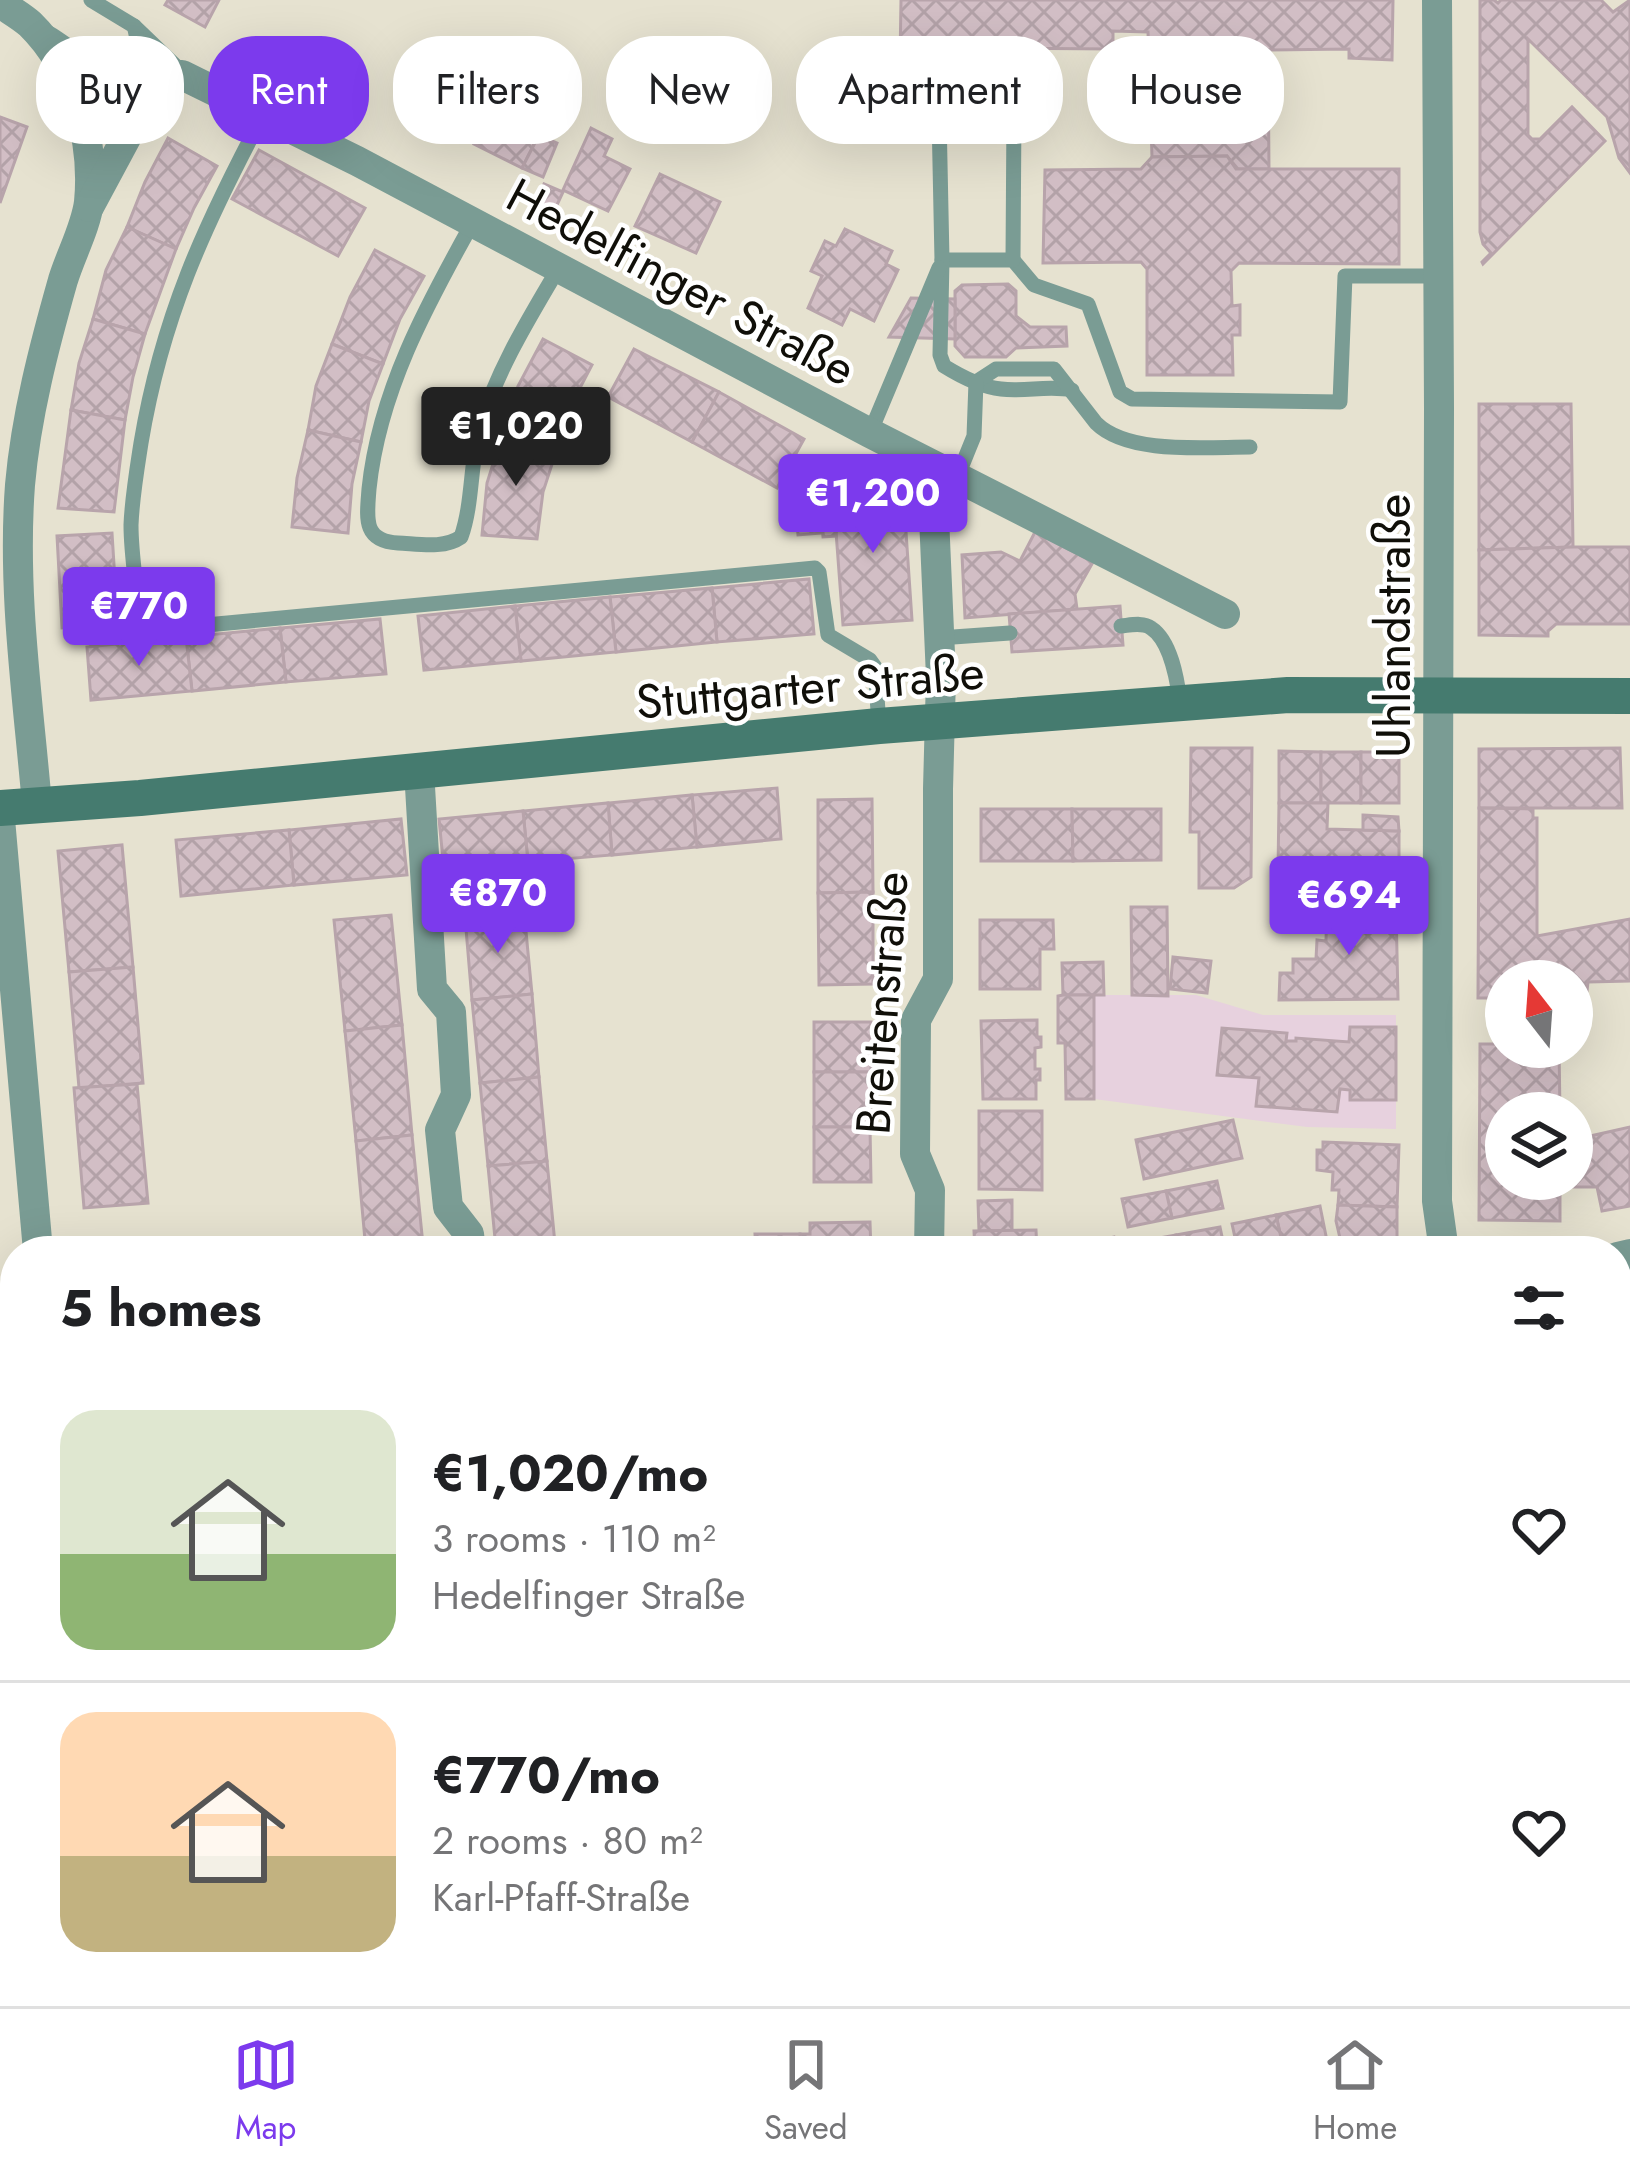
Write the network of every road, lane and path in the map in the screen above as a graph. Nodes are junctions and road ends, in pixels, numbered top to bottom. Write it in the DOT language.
graph roads {
  1 [pos="91,0"];
  2 [pos="1437,0"];
  3 [pos="0,3"];
  4 [pos="30,24"];
  5 [pos="134,26"];
  6 [pos="188,77"];
  7 [pos="208,87"];
  8 [pos="248,144"];
  9 [pos="320,144"];
  10 [pos="89,207"];
  11 [pos="473,222"];
  12 [pos="942,260"];
  13 [pos="1013,260"];
  14 [pos="558,269"];
  15 [pos="1438,276"];
  16 [pos="976,382"];
  17 [pos="870,433"];
  18 [pos="1250,447"];
  19 [pos="952,475"];
  20 [pos="1226,614"];
  21 [pos="1121,626"];
  22 [pos="1010,633"];
  23 [pos="939,638"];
  24 [pos="1438,695"];
  25 [pos="1630,696"];
  26 [pos="1180,704"];
  27 [pos="940,723"];
  28 [pos="879,726"];
  29 [pos="418,770"];
  30 [pos="38,805"];
  31 [pos="0,808"];
  32 [pos="0,819"];
  33 [pos="37,1236"];
  34 [pos="470,1236"];
  35 [pos="929,1236"];
  36 [pos="1442,1236"];
  1 -- 5 [label="lane"];
  2 -- 15 [label="street, Uhlandstraße"];
  3 -- 4 [label="street"];
  4 -- 5 [label="lane"];
  4 -- 10 [label="street"];
  5 -- 6 [label="lane"];
  6 -- 7 [label="street, Hedelfinger Straße"];
  6 -- 10 [label="street"];
  8 -- 28 [label="lane"];
  9 -- 11 [label="street, Hedelfinger Straße"];
  10 -- 30 [label="street"];
  11 -- 14 [label="street, Hedelfinger Straße"];
  11 -- 14 [label="lane"];
  12 -- 13 [label="lane"];
  12 -- 13 [label="lane"];
  12 -- 16 [label="lane"];
  12 -- 17 [label="lane"];
  13 -- 15 [label="lane"];
  14 -- 17 [label="street, Hedelfinger Straße"];
  15 -- 24 [label="street, Uhlandstraße"];
  16 -- 18 [label="lane"];
  16 -- 19 [label="lane"];
  17 -- 19 [label="street, Hedelfinger Straße"];
  19 -- 20 [label="street, Hedelfinger Straße"];
  19 -- 23 [label="street, Breitenstraße"];
  21 -- 26 [label="lane"];
  22 -- 23 [label="lane"];
  23 -- 27 [label="street, Breitenstraße"];
  24 -- 25 [label="street, Stuttgarter Straße"];
  24 -- 26 [label="street, Stuttgarter Straße"];
  24 -- 36 [label="street, Uhlandstraße"];
  26 -- 27 [label="street, Stuttgarter Straße"];
  27 -- 28 [label="street, Stuttgarter Straße"];
  27 -- 35 [label="street, Breitenstraße"];
  28 -- 29 [label="street, Stuttgarter Straße"];
  29 -- 30 [label="street, Stuttgarter Straße"];
  29 -- 34 [label="street"];
  30 -- 31 [label="street, Stuttgarter Straße"];
  32 -- 33 [label="street"];
}
